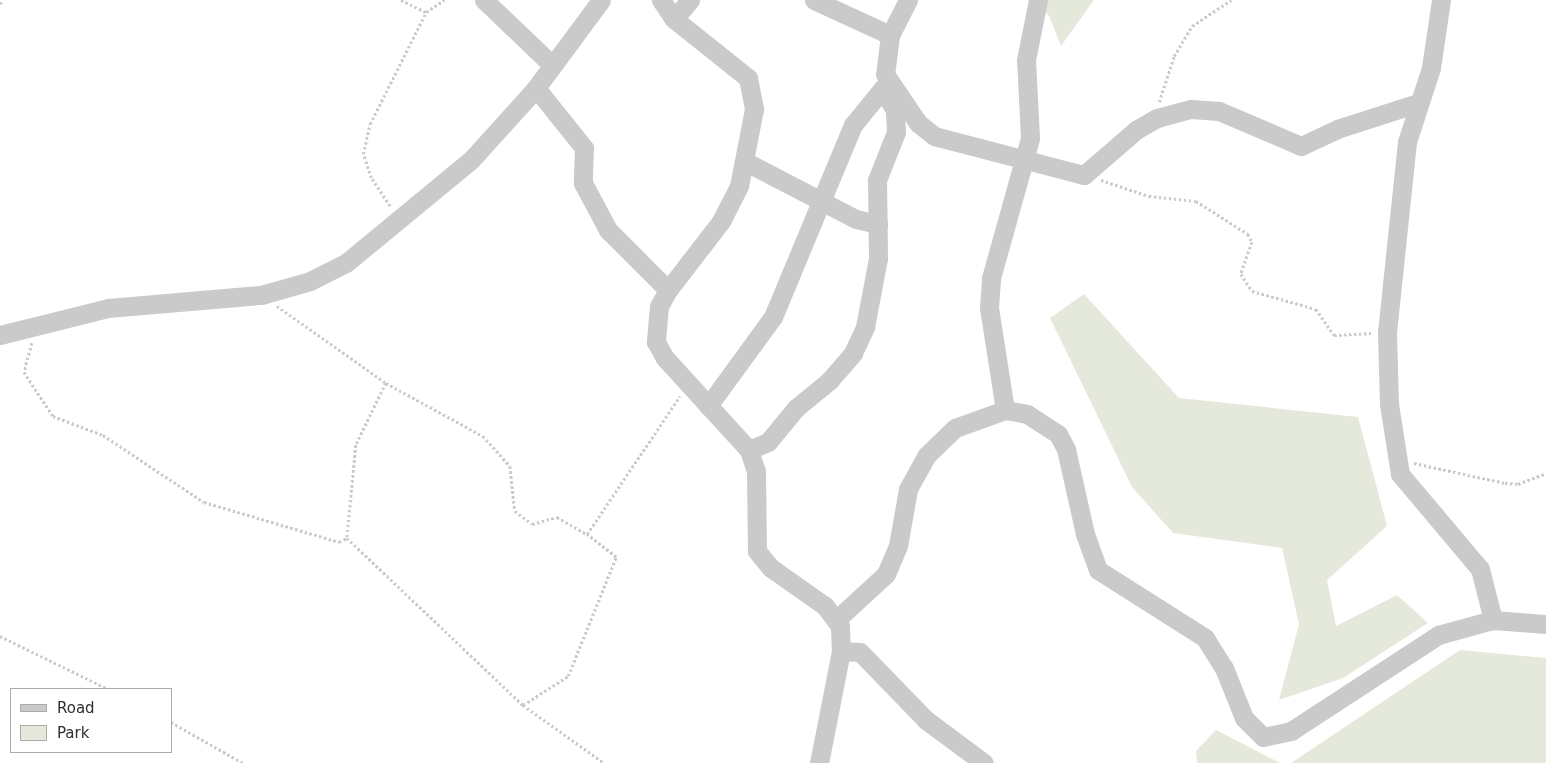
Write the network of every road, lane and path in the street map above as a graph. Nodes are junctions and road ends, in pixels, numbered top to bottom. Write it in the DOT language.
graph roads {
  1 [pos="2,0"];
  2 [pos="401,0"];
  3 [pos="444,0"];
  4 [pos="484,0"];
  5 [pos="602,0"];
  6 [pos="661,0"];
  7 [pos="690,0"];
  8 [pos="814,0"];
  9 [pos="908,0"];
  10 [pos="1038,0"];
  11 [pos="1231,0"];
  12 [pos="1441,0"];
  13 [pos="0,4"];
  14 [pos="426,12"];
  15 [pos="674,19"];
  16 [pos="890,35"];
  17 [pos="552,65"];
  18 [pos="884,81"];
  19 [pos="536,88"];
  20 [pos="1418,103"];
  21 [pos="1157,118"];
  22 [pos="1025,160"];
  23 [pos="746,162"];
  24 [pos="1084,175"];
  25 [pos="822,202"];
  26 [pos="399,219"];
  27 [pos="878,224"];
  28 [pos="668,290"];
  29 [pos="261,295"];
  30 [pos="36,327"];
  31 [pos="1387,332"];
  32 [pos="0,335"];
  33 [pos="386,383"];
  34 [pos="688,384"];
  35 [pos="708,406"];
  36 [pos="1005,410"];
  37 [pos="749,450"];
  38 [pos="1395,459"];
  39 [pos="1546,473"];
  40 [pos="587,534"];
  41 [pos="348,538"];
  42 [pos="836,620"];
  43 [pos="1493,620"];
  44 [pos="1546,624"];
  45 [pos="0,636"];
  46 [pos="841,651"];
  47 [pos="106,688"];
  48 [pos="523,705"];
  49 [pos="172,723"];
  50 [pos="242,763"];
  51 [pos="604,763"];
  52 [pos="820,763"];
  53 [pos="984,763"];
  1 -- 13 [label="path"];
  2 -- 14 [label="path"];
  3 -- 14 [label="path"];
  4 -- 17 [label="street"];
  5 -- 17 [label="street"];
  6 -- 15 [label="street"];
  7 -- 15 [label="street"];
  8 -- 16 [label="street"];
  9 -- 16 [label="street"];
  10 -- 22 [label="street"];
  11 -- 21 [label="path"];
  12 -- 20 [label="street"];
  14 -- 26 [label="path"];
  15 -- 23 [label="street"];
  16 -- 18 [label="street"];
  17 -- 19 [label="street"];
  18 -- 22 [label="street"];
  18 -- 25 [label="street"];
  18 -- 27 [label="street"];
  19 -- 26 [label="street"];
  19 -- 28 [label="street"];
  20 -- 21 [label="street"];
  20 -- 31 [label="street"];
  21 -- 24 [label="street"];
  22 -- 24 [label="street"];
  22 -- 36 [label="street"];
  23 -- 25 [label="street"];
  23 -- 28 [label="street"];
  24 -- 31 [label="path"];
  25 -- 27 [label="street"];
  25 -- 35 [label="street"];
  26 -- 29 [label="street"];
  27 -- 37 [label="street"];
  28 -- 34 [label="street"];
  29 -- 30 [label="street"];
  29 -- 33 [label="path"];
  30 -- 32 [label="street"];
  30 -- 41 [label="path"];
  31 -- 38 [label="street"];
  33 -- 40 [label="path"];
  33 -- 41 [label="path"];
  34 -- 35 [label="street"];
  34 -- 40 [label="path"];
  35 -- 37 [label="street"];
  36 -- 42 [label="street"];
  36 -- 43 [label="street"];
  37 -- 42 [label="street"];
  38 -- 39 [label="path"];
  38 -- 43 [label="street"];
  40 -- 48 [label="path"];
  41 -- 48 [label="path"];
  42 -- 46 [label="street"];
  43 -- 44 [label="street"];
  45 -- 47 [label="path"];
  46 -- 52 [label="street"];
  46 -- 53 [label="street"];
  48 -- 51 [label="path"];
  49 -- 50 [label="path"];
}
